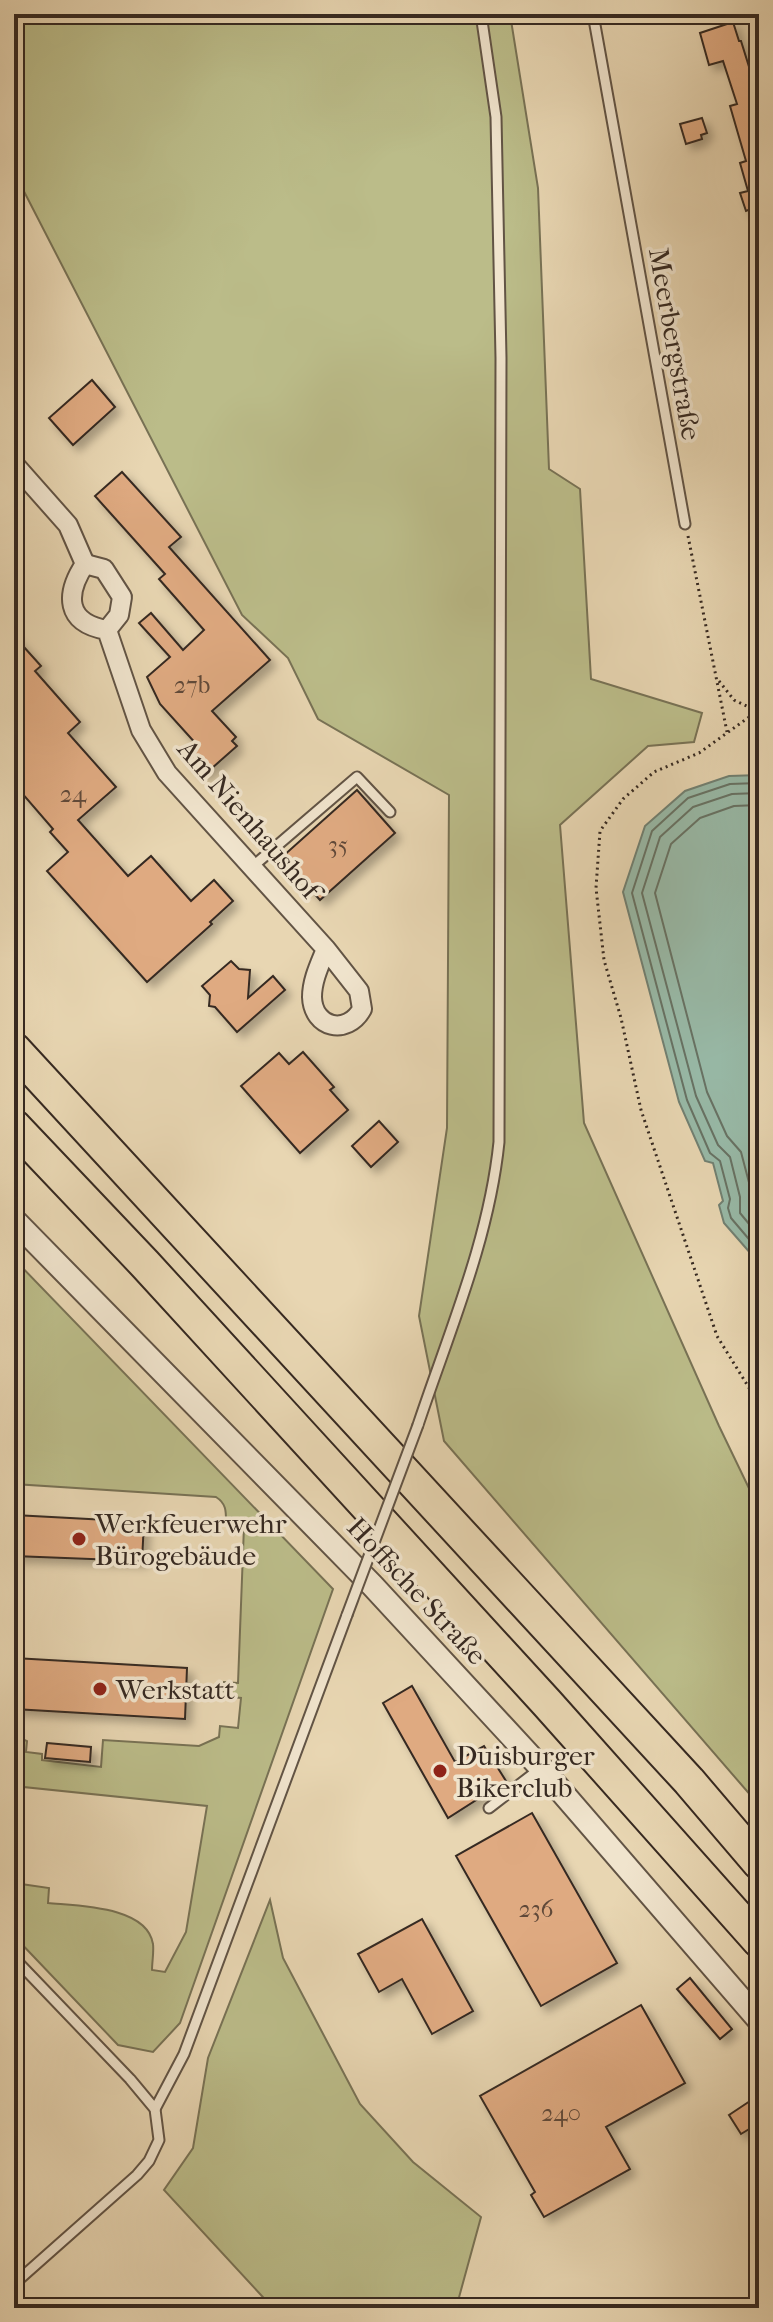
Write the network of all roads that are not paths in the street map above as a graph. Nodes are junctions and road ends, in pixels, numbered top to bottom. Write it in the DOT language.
graph roads {
  1 [pos="481,14"];
  2 [pos="593,14"];
  3 [pos="14,464"];
  4 [pos="685,524"];
  5 [pos="85,564"];
  6 [pos="107,630"];
  7 [pos="390,812"];
  8 [pos="251,868"];
  9 [pos="326,949"];
  10 [pos="14,1049"];
  11 [pos="14,1126"];
  12 [pos="14,1220"];
  13 [pos="541,1768"];
  14 [pos="489,1808"];
  15 [pos="759,1863"];
  16 [pos="759,1941"];
  17 [pos="14,1958"];
  18 [pos="754,2029"];
  19 [pos="155,2109"];
  20 [pos="14,2284"];
  1 -- 19 [label="lane, bridge"];
  2 -- 4 [label="lane, Meerbergstraße"];
  3 -- 5 [label="street"];
  5 -- 6 [label="street"];
  5 -- 6 [label="street"];
  6 -- 8 [label="street, Am Nienhaushof"];
  7 -- 8 [label="lane"];
  8 -- 9 [label="street, Am Nienhaushof"];
  10 -- 15 [label="highway"];
  11 -- 16 [label="highway"];
  12 -- 13 [label="street, Hoffsche Straße"];
  13 -- 14 [label="lane"];
  13 -- 18 [label="street, Hoffsche Straße"];
  17 -- 19 [label="lane"];
  19 -- 20 [label="lane"];
}
